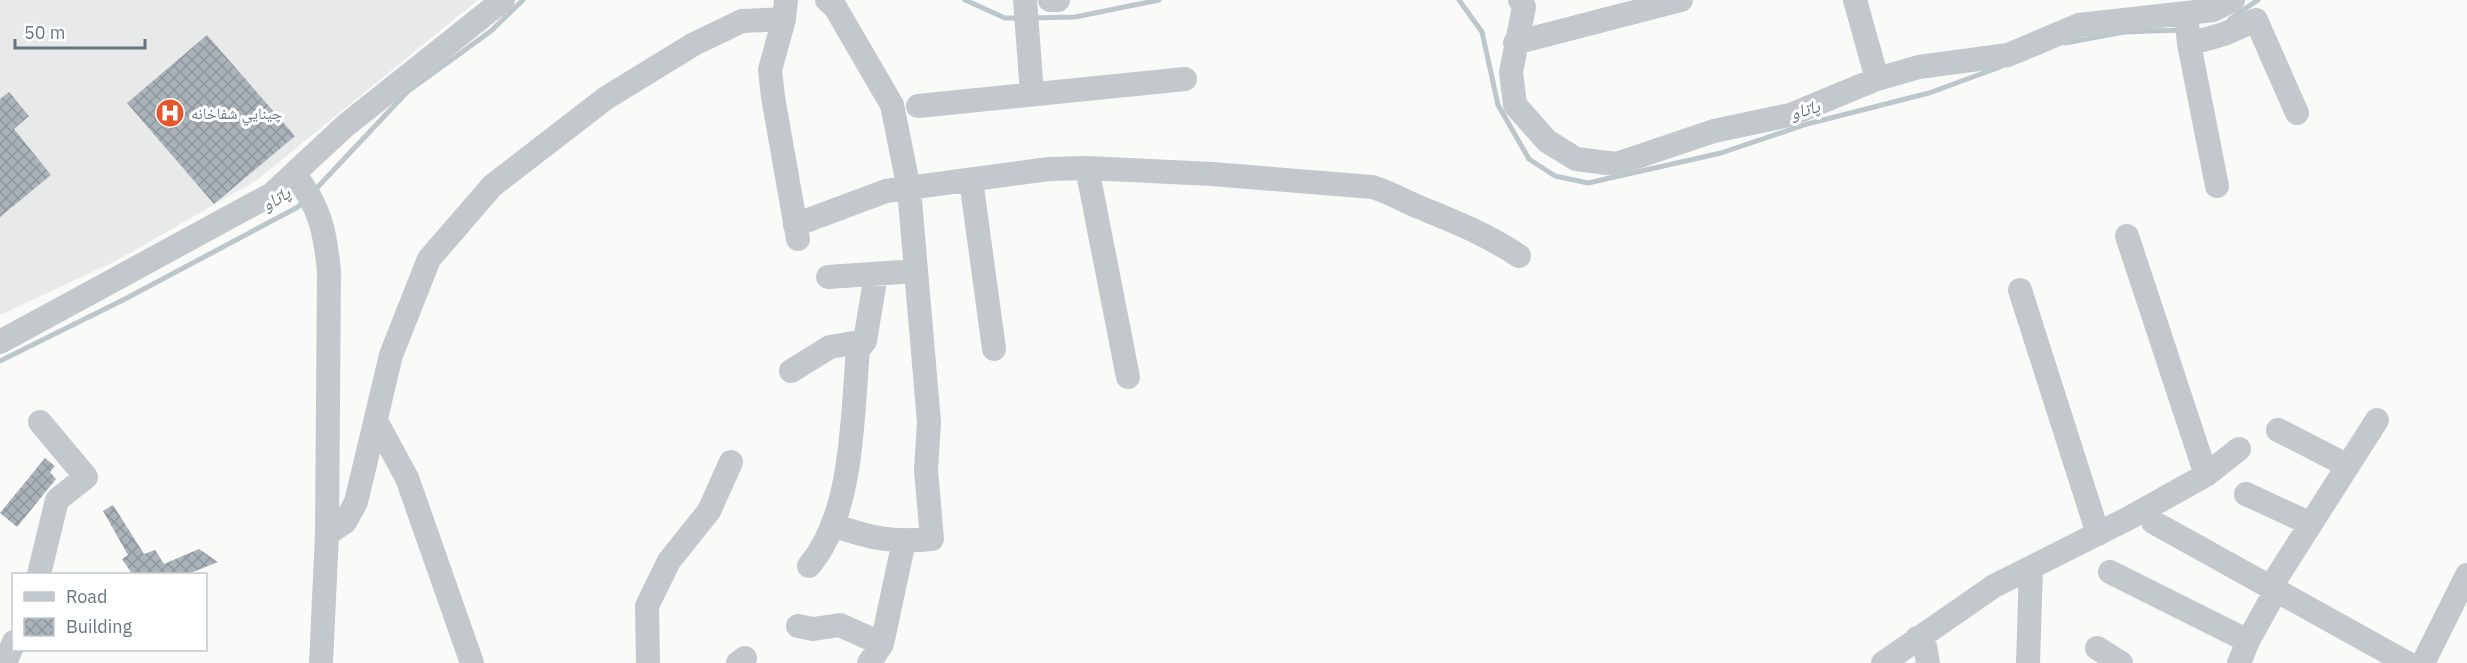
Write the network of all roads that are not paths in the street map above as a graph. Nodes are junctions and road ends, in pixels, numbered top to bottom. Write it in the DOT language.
graph roads {
  1 [pos="503,0"];
  2 [pos="827,0"];
  3 [pos="1025,0"];
  4 [pos="1050,0"];
  5 [pos="1058,0"];
  6 [pos="1520,0"];
  7 [pos="1681,0"];
  8 [pos="1855,0"];
  9 [pos="2233,0"];
  10 [pos="785,10"];
  11 [pos="2186,14"];
  12 [pos="1515,43"];
  13 [pos="2189,44"];
  14 [pos="1185,79"];
  15 [pos="1877,79"];
  16 [pos="1032,93"];
  17 [pos="918,106"];
  18 [pos="2297,114"];
  19 [pos="1087,168"];
  20 [pos="971,180"];
  21 [pos="2217,186"];
  22 [pos="909,189"];
  23 [pos="306,191"];
  24 [pos="2127,236"];
  25 [pos="1518,256"];
  26 [pos="916,271"];
  27 [pos="876,274"];
  28 [pos="828,277"];
  29 [pos="2020,290"];
  30 [pos="865,341"];
  31 [pos="0,342"];
  32 [pos="994,349"];
  33 [pos="791,370"];
  34 [pos="1128,377"];
  35 [pos="2377,420"];
  36 [pos="376,422"];
  37 [pos="40,423"];
  38 [pos="2278,430"];
  39 [pos="2239,449"];
  40 [pos="731,462"];
  41 [pos="2348,466"];
  42 [pos="2206,474"];
  43 [pos="2246,494"];
  44 [pos="2152,522"];
  45 [pos="2311,524"];
  46 [pos="832,525"];
  47 [pos="327,534"];
  48 [pos="2098,534"];
  49 [pos="904,541"];
  50 [pos="809,566"];
  51 [pos="2031,568"];
  52 [pos="2110,572"];
  53 [pos="39,573"];
  54 [pos="2467,575"];
  55 [pos="2273,590"];
  56 [pos="798,626"];
  57 [pos="1917,638"];
  58 [pos="12,647"];
  59 [pos="2097,648"];
  60 [pos="2243,652"];
  61 [pos="875,654"];
  62 [pos="5,663"];
  63 [pos="321,663"];
  64 [pos="472,663"];
  65 [pos="648,663"];
  66 [pos="1883,663"];
  67 [pos="1928,663"];
  68 [pos="2028,663"];
  69 [pos="2121,663"];
  70 [pos="2407,663"];
  71 [pos="2424,663"];
  1 -- 23 [label="street"];
  2 -- 22 [label="street"];
  3 -- 16 [label="street"];
  4 -- 5 [label="street"];
  6 -- 12 [label="street"];
  7 -- 12 [label="street"];
  8 -- 15 [label="street"];
  9 -- 11 [label="street"];
  10 -- 22 [label="street"];
  10 -- 36 [label="street"];
  11 -- 13 [label="street"];
  11 -- 15 [label="street"];
  12 -- 15 [label="street"];
  13 -- 18 [label="street"];
  13 -- 21 [label="street"];
  14 -- 16 [label="street"];
  16 -- 17 [label="street"];
  19 -- 20 [label="street"];
  19 -- 25 [label="street"];
  19 -- 34 [label="street"];
  20 -- 22 [label="street"];
  20 -- 32 [label="street"];
  22 -- 26 [label="street"];
  23 -- 31 [label="street"];
  23 -- 47 [label="street"];
  24 -- 42 [label="street"];
  26 -- 27 [label="street"];
  26 -- 49 [label="street"];
  27 -- 28 [label="street"];
  27 -- 30 [label="street"];
  29 -- 48 [label="street"];
  30 -- 33 [label="street"];
  30 -- 46 [label="street"];
  35 -- 41 [label="street"];
  36 -- 47 [label="street"];
  36 -- 64 [label="street"];
  37 -- 53 [label="street"];
  38 -- 41 [label="street"];
  39 -- 42 [label="street"];
  40 -- 65 [label="street"];
  41 -- 45 [label="street"];
  42 -- 48 [label="street"];
  43 -- 45 [label="street"];
  44 -- 55 [label="street"];
  45 -- 55 [label="street"];
  46 -- 49 [label="street"];
  46 -- 50 [label="street"];
  47 -- 63 [label="street"];
  48 -- 51 [label="street"];
  49 -- 61 [label="street"];
  51 -- 57 [label="street"];
  51 -- 68 [label="street"];
  52 -- 60 [label="street"];
  54 -- 71 [label="street"];
  55 -- 60 [label="street"];
  55 -- 70 [label="street"];
  56 -- 61 [label="street"];
  57 -- 66 [label="street"];
  57 -- 67 [label="street"];
  58 -- 62 [label="street"];
  59 -- 69 [label="street"];
}
